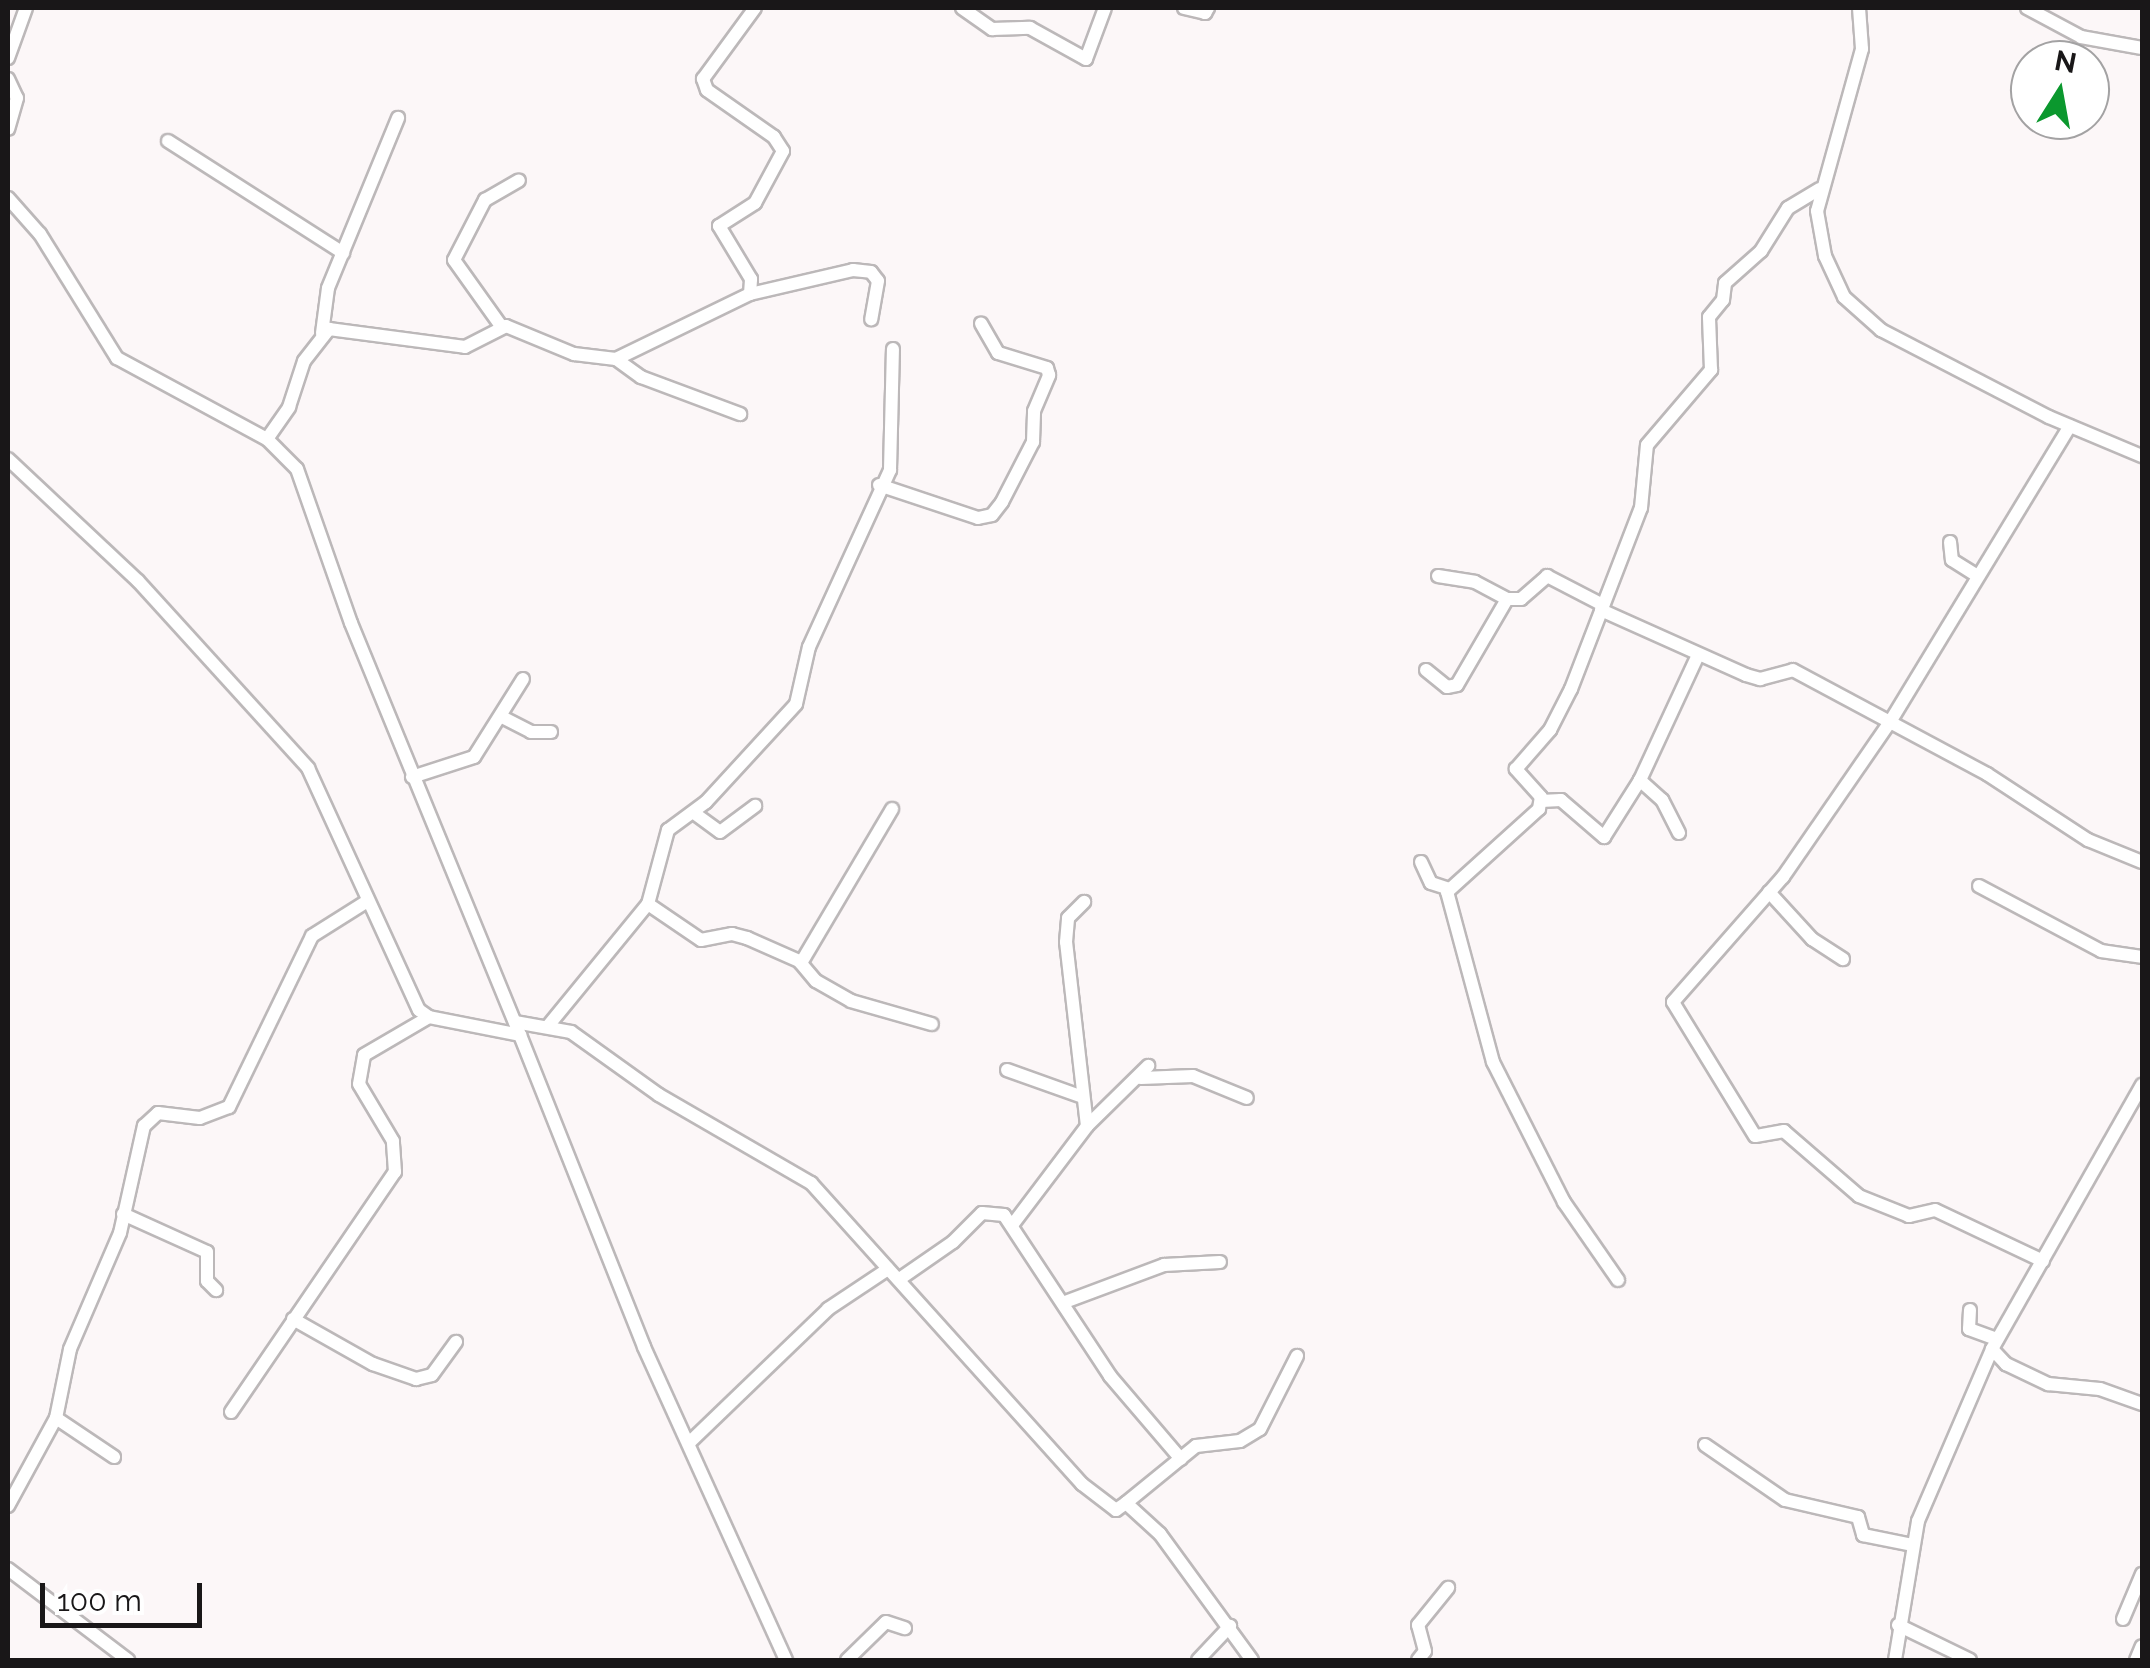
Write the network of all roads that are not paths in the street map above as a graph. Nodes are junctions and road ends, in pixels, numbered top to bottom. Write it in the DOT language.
graph roads {
  1 [pos="755,8"];
  2 [pos="962,8"];
  3 [pos="1105,8"];
  4 [pos="1184,8"];
  5 [pos="1208,8"];
  6 [pos="1860,8"];
  7 [pos="2027,8"];
  8 [pos="28,10"];
  9 [pos="2142,48"];
  10 [pos="8,58"];
  11 [pos="8,80"];
  12 [pos="398,118"];
  13 [pos="8,129"];
  14 [pos="168,140"];
  15 [pos="518,180"];
  16 [pos="1820,189"];
  17 [pos="8,198"];
  18 [pos="343,253"];
  19 [pos="750,294"];
  20 [pos="872,319"];
  21 [pos="981,324"];
  22 [pos="501,326"];
  23 [pos="322,333"];
  24 [pos="893,349"];
  25 [pos="616,359"];
  26 [pos="740,414"];
  27 [pos="2070,426"];
  28 [pos="268,439"];
  29 [pos="2142,456"];
  30 [pos="8,460"];
  31 [pos="879,484"];
  32 [pos="1950,542"];
  33 [pos="1976,575"];
  34 [pos="1438,576"];
  35 [pos="1507,599"];
  36 [pos="1602,608"];
  37 [pos="1698,654"];
  38 [pos="1426,670"];
  39 [pos="523,679"];
  40 [pos="502,717"];
  41 [pos="1890,722"];
  42 [pos="551,732"];
  43 [pos="412,777"];
  44 [pos="1640,780"];
  45 [pos="1541,801"];
  46 [pos="756,806"];
  47 [pos="892,809"];
  48 [pos="694,813"];
  49 [pos="1679,833"];
  50 [pos="2140,855"];
  51 [pos="1421,862"];
  52 [pos="1979,886"];
  53 [pos="1448,888"];
  54 [pos="1769,892"];
  55 [pos="366,902"];
  56 [pos="1084,902"];
  57 [pos="648,904"];
  58 [pos="2142,957"];
  59 [pos="1844,959"];
  60 [pos="801,963"];
  61 [pos="429,1017"];
  62 [pos="932,1024"];
  63 [pos="548,1026"];
  64 [pos="518,1028"];
  65 [pos="1007,1070"];
  66 [pos="2142,1086"];
  67 [pos="1080,1096"];
  68 [pos="1248,1098"];
  69 [pos="1087,1126"];
  70 [pos="123,1214"];
  71 [pos="1014,1224"];
  72 [pos="2044,1261"];
  73 [pos="1220,1262"];
  74 [pos="888,1269"];
  75 [pos="901,1278"];
  76 [pos="1618,1280"];
  77 [pos="216,1290"];
  78 [pos="1065,1302"];
  79 [pos="1970,1310"];
  80 [pos="293,1319"];
  81 [pos="456,1342"];
  82 [pos="1994,1344"];
  83 [pos="1297,1356"];
  84 [pos="2142,1404"];
  85 [pos="231,1412"];
  86 [pos="56,1418"];
  87 [pos="690,1442"];
  88 [pos="1705,1445"];
  89 [pos="114,1457"];
  90 [pos="1181,1459"];
  91 [pos="1126,1503"];
  92 [pos="8,1506"];
  93 [pos="1912,1545"];
  94 [pos="8,1569"];
  95 [pos="2142,1574"];
  96 [pos="1448,1588"];
  97 [pos="2123,1618"];
  98 [pos="1898,1624"];
  99 [pos="1230,1626"];
  100 [pos="906,1628"];
  101 [pos="2142,1646"];
  102 [pos="128,1660"];
  103 [pos="786,1660"];
  104 [pos="847,1660"];
  105 [pos="1198,1660"];
  106 [pos="1252,1660"];
  107 [pos="1418,1660"];
  108 [pos="1895,1660"];
  109 [pos="1970,1660"];
  110 [pos="2136,1660"];
  1 -- 19 [label="street"];
  2 -- 3 [label="street"];
  4 -- 5 [label="street"];
  6 -- 16 [label="street"];
  7 -- 9 [label="street"];
  8 -- 10 [label="street"];
  11 -- 13 [label="street"];
  12 -- 18 [label="street"];
  14 -- 18 [label="street"];
  15 -- 22 [label="street"];
  16 -- 27 [label="street"];
  16 -- 36 [label="street"];
  17 -- 28 [label="street"];
  18 -- 23 [label="street"];
  19 -- 20 [label="street"];
  19 -- 25 [label="street"];
  21 -- 31 [label="street"];
  22 -- 23 [label="street"];
  22 -- 25 [label="street"];
  23 -- 28 [label="street"];
  24 -- 31 [label="street"];
  25 -- 26 [label="street"];
  27 -- 29 [label="street"];
  27 -- 33 [label="street"];
  28 -- 43 [label="street"];
  30 -- 55 [label="street"];
  31 -- 48 [label="street"];
  32 -- 33 [label="street"];
  33 -- 41 [label="street"];
  34 -- 35 [label="street"];
  35 -- 36 [label="street"];
  35 -- 38 [label="street"];
  36 -- 37 [label="street"];
  36 -- 45 [label="street"];
  37 -- 41 [label="street"];
  37 -- 44 [label="street"];
  39 -- 40 [label="street"];
  40 -- 42 [label="street"];
  40 -- 43 [label="street"];
  41 -- 50 [label="street"];
  41 -- 54 [label="street"];
  43 -- 64 [label="street"];
  44 -- 45 [label="street"];
  44 -- 49 [label="street"];
  45 -- 53 [label="street"];
  46 -- 48 [label="street"];
  47 -- 60 [label="street"];
  48 -- 57 [label="street"];
  51 -- 53 [label="street"];
  52 -- 58 [label="street"];
  53 -- 76 [label="street"];
  54 -- 59 [label="street"];
  54 -- 72 [label="street"];
  55 -- 61 [label="street"];
  55 -- 70 [label="street"];
  56 -- 67 [label="street"];
  57 -- 60 [label="street"];
  57 -- 63 [label="street"];
  60 -- 62 [label="street"];
  61 -- 64 [label="street"];
  61 -- 80 [label="street"];
  63 -- 64 [label="street"];
  63 -- 74 [label="street"];
  64 -- 87 [label="street"];
  65 -- 67 [label="street"];
  66 -- 72 [label="street"];
  67 -- 69 [label="street"];
  68 -- 69 [label="street"];
  69 -- 71 [label="street"];
  70 -- 77 [label="street"];
  70 -- 86 [label="street"];
  71 -- 75 [label="street"];
  71 -- 78 [label="street"];
  72 -- 82 [label="street"];
  73 -- 78 [label="street"];
  74 -- 75 [label="street"];
  74 -- 87 [label="street"];
  75 -- 91 [label="street"];
  78 -- 90 [label="street"];
  79 -- 82 [label="street"];
  80 -- 81 [label="street"];
  80 -- 85 [label="street"];
  82 -- 84 [label="street"];
  82 -- 93 [label="street"];
  83 -- 90 [label="street"];
  86 -- 89 [label="street"];
  86 -- 92 [label="street"];
  87 -- 103 [label="street"];
  88 -- 93 [label="street"];
  90 -- 91 [label="street"];
  91 -- 99 [label="street"];
  93 -- 98 [label="street"];
  94 -- 102 [label="street"];
  95 -- 97 [label="street"];
  96 -- 107 [label="street"];
  98 -- 108 [label="street"];
  98 -- 109 [label="street"];
  99 -- 105 [label="street"];
  99 -- 106 [label="street"];
  100 -- 104 [label="street"];
  101 -- 110 [label="street"];
}
